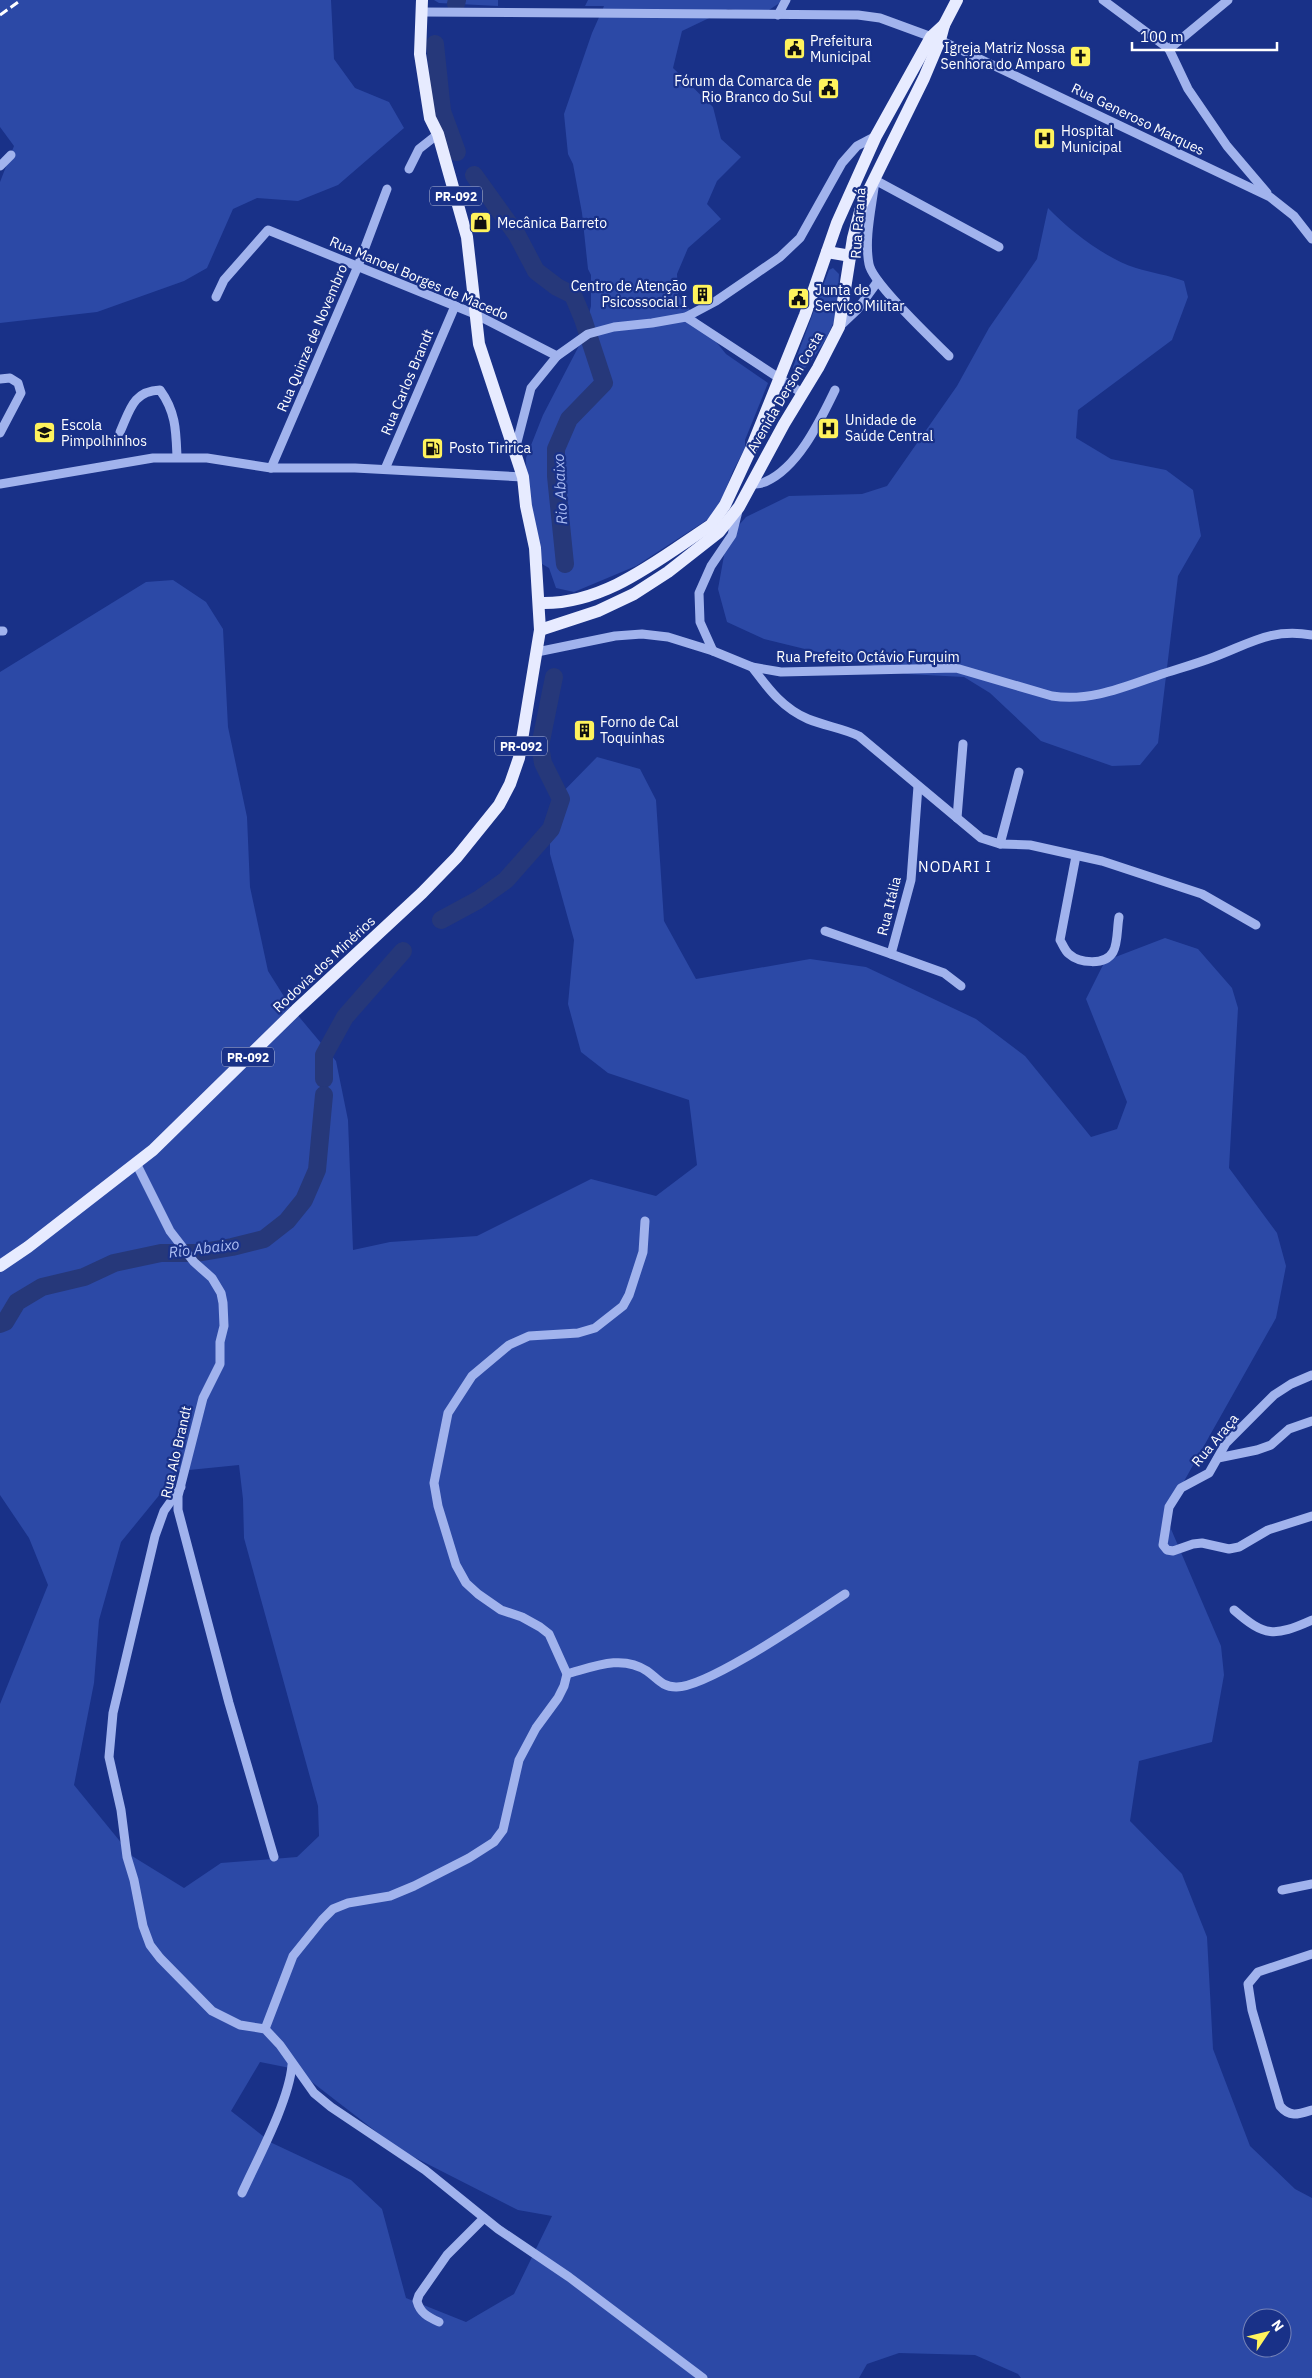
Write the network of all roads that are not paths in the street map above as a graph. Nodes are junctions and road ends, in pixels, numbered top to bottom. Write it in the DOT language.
graph roads {
  1 [pos="786,0"];
  2 [pos="957,0"];
  3 [pos="1103,0"];
  4 [pos="1228,0"];
  5 [pos="421,6"];
  6 [pos="778,15"];
  7 [pos="936,39"];
  8 [pos="1169,49"];
  9 [pos="438,134"];
  10 [pos="876,136"];
  11 [pos="11,155"];
  12 [pos="0,166"];
  13 [pos="409,169"];
  14 [pos="875,180"];
  15 [pos="387,189"];
  16 [pos="1270,197"];
  17 [pos="1312,239"];
  18 [pos="1000,247"];
  19 [pos="827,252"];
  20 [pos="851,256"];
  21 [pos="358,266"];
  22 [pos="878,281"];
  23 [pos="216,297"];
  24 [pos="455,306"];
  25 [pos="476,314"];
  26 [pos="686,317"];
  27 [pos="839,327"];
  28 [pos="558,356"];
  29 [pos="949,356"];
  30 [pos="0,379"];
  31 [pos="779,379"];
  32 [pos="835,390"];
  33 [pos="802,393"];
  34 [pos="120,432"];
  35 [pos="0,433"];
  36 [pos="514,454"];
  37 [pos="177,457"];
  38 [pos="272,468"];
  39 [pos="385,469"];
  40 [pos="523,476"];
  41 [pos="0,484"];
  42 [pos="750,485"];
  43 [pos="738,507"];
  44 [pos="540,603"];
  45 [pos="540,630"];
  46 [pos="1312,635"];
  47 [pos="713,651"];
  48 [pos="537,652"];
  49 [pos="752,667"];
  50 [pos="963,744"];
  51 [pos="1019,772"];
  52 [pos="918,786"];
  53 [pos="957,818"];
  54 [pos="1000,844"];
  55 [pos="1076,856"];
  56 [pos="1119,917"];
  57 [pos="1256,925"];
  58 [pos="825,931"];
  59 [pos="891,954"];
  60 [pos="961,986"];
  61 [pos="136,1163"];
  62 [pos="645,1221"];
  63 [pos="0,1266"];
  64 [pos="1312,1375"];
  65 [pos="1312,1421"];
  66 [pos="1218,1458"];
  67 [pos="181,1487"];
  68 [pos="1312,1516"];
  69 [pos="845,1594"];
  70 [pos="1234,1610"];
  71 [pos="1312,1620"];
  72 [pos="567,1674"];
  73 [pos="274,1857"];
  74 [pos="1312,1884"];
  75 [pos="1282,1890"];
  76 [pos="1312,1954"];
  77 [pos="265,2029"];
  78 [pos="292,2065"];
  79 [pos="1312,2110"];
  80 [pos="242,2193"];
  81 [pos="484,2218"];
  82 [pos="439,2322"];
  83 [pos="704,2378"];
  1 -- 6 [label="street"];
  2 -- 7 [label="main road"];
  3 -- 8 [label="street"];
  4 -- 8 [label="street"];
  5 -- 6 [label="street, Rua Generoso Marques"];
  5 -- 9 [label="main road, PR-092"];
  6 -- 7 [label="street, Rua Generoso Marques"];
  7 -- 10 [label="main road, Avenida Derson Costa"];
  7 -- 14 [label="main road, Avenida Derson Costa"];
  7 -- 16 [label="street, Rua Generoso Marques"];
  8 -- 16 [label="street"];
  9 -- 13 [label="street"];
  9 -- 25 [label="main road, PR-092"];
  10 -- 19 [label="main road, Avenida Derson Costa"];
  10 -- 26 [label="street"];
  11 -- 12 [label="street"];
  14 -- 18 [label="street"];
  14 -- 20 [label="main road, Avenida Derson Costa"];
  14 -- 22 [label="street, Rua Paraná"];
  15 -- 21 [label="street, Rua Quinze de Novembro"];
  16 -- 17 [label="street, Rua Generoso Marques"];
  19 -- 20 [label="main road"];
  19 -- 31 [label="main road, Avenida Derson Costa"];
  20 -- 27 [label="main road, Avenida Derson Costa"];
  21 -- 23 [label="street, Rua Manoel Borges de Macedo"];
  21 -- 24 [label="street, Rua Manoel Borges de Macedo"];
  21 -- 38 [label="street, Rua Quinze de Novembro"];
  22 -- 27 [label="street"];
  22 -- 29 [label="street, Rua Paraná"];
  24 -- 25 [label="street, Rua Manoel Borges de Macedo"];
  24 -- 39 [label="street, Rua Carlos Brandt"];
  25 -- 28 [label="street, Rua Manoel Borges de Macedo"];
  25 -- 36 [label="main road, PR-092"];
  26 -- 28 [label="street"];
  26 -- 31 [label="street"];
  27 -- 33 [label="main road, Avenida Derson Costa"];
  28 -- 36 [label="street"];
  30 -- 35 [label="street"];
  31 -- 33 [label="street"];
  31 -- 44 [label="main road, Avenida Derson Costa"];
  32 -- 42 [label="street"];
  33 -- 42 [label="main road, Avenida Derson Costa"];
  34 -- 37 [label="street"];
  36 -- 40 [label="main road, PR-092"];
  37 -- 38 [label="street"];
  37 -- 41 [label="street"];
  38 -- 39 [label="street"];
  39 -- 40 [label="street"];
  40 -- 44 [label="main road, PR-092"];
  42 -- 43 [label="main road, Avenida Derson Costa"];
  43 -- 45 [label="main road, Avenida Derson Costa"];
  43 -- 47 [label="street"];
  44 -- 45 [label="main road, Rodovia dos Minérios / PR-092"];
  45 -- 48 [label="main road, Rodovia dos Minérios / PR-092"];
  46 -- 49 [label="street, Rua Prefeito Octávio Furquim"];
  47 -- 48 [label="street, Rua Prefeito Octávio Furquim"];
  47 -- 49 [label="street, Rua Prefeito Octávio Furquim"];
  48 -- 61 [label="main road, Rodovia dos Minérios / PR-092"];
  49 -- 52 [label="street"];
  50 -- 53 [label="street"];
  51 -- 54 [label="street"];
  52 -- 53 [label="street"];
  52 -- 59 [label="street, Rua Itália"];
  53 -- 54 [label="street"];
  54 -- 55 [label="street"];
  55 -- 56 [label="street"];
  55 -- 57 [label="street"];
  58 -- 59 [label="street"];
  59 -- 60 [label="street, Rua Itália"];
  61 -- 63 [label="main road, Rodovia dos Minérios / PR-092"];
  61 -- 67 [label="street, Rua Alo Brandt"];
  62 -- 72 [label="street"];
  64 -- 66 [label="street, Rua Araça"];
  65 -- 66 [label="street"];
  66 -- 68 [label="street, Rua Araça"];
  67 -- 73 [label="street, Rua Alo Brandt"];
  67 -- 77 [label="street"];
  69 -- 72 [label="street"];
  70 -- 71 [label="street"];
  72 -- 77 [label="street"];
  74 -- 75 [label="street"];
  76 -- 79 [label="street"];
  77 -- 78 [label="street"];
  78 -- 80 [label="street"];
  78 -- 81 [label="street"];
  81 -- 82 [label="street"];
  81 -- 83 [label="street"];
}
